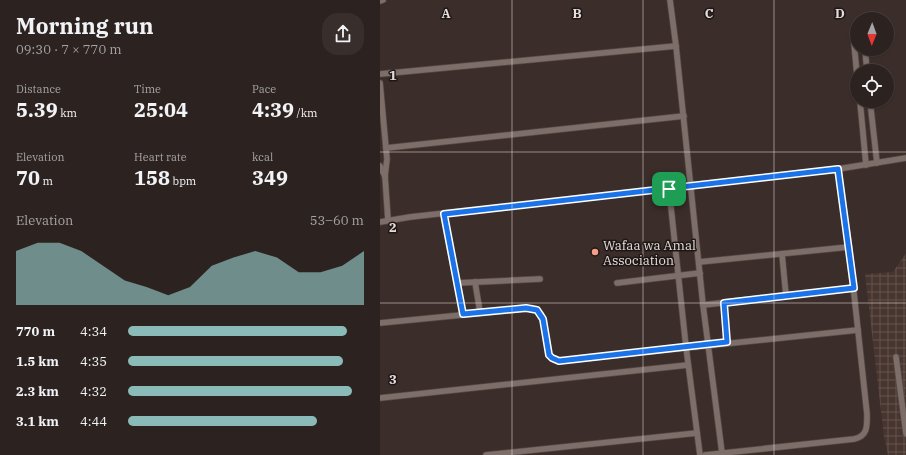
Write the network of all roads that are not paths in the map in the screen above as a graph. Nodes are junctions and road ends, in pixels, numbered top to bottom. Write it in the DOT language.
graph roads {
  1 [pos="670,0"];
  2 [pos="676,46"];
  3 [pos="380,74"];
  4 [pos="380,82"];
  5 [pos="861,108"];
  6 [pos="871,108"];
  7 [pos="684,116"];
  8 [pos="386,148"];
  9 [pos="906,158"];
  10 [pos="876,163"];
  11 [pos="866,165"];
  12 [pos="380,166"];
  13 [pos="838,169"];
  14 [pos="385,176"];
  15 [pos="691,186"];
  16 [pos="669,189"];
  17 [pos="444,214"];
  18 [pos="388,220"];
  19 [pos="380,222"];
  20 [pos="849,247"];
  21 [pos="782,254"];
  22 [pos="699,262"];
  23 [pos="700,273"];
  24 [pos="679,276"];
  25 [pos="540,279"];
  26 [pos="475,282"];
  27 [pos="457,283"];
  28 [pos="617,283"];
  29 [pos="854,288"];
  30 [pos="786,296"];
  31 [pos="724,303"];
  32 [pos="703,305"];
  33 [pos="480,312"];
  34 [pos="463,314"];
  35 [pos="380,323"];
  36 [pos="858,330"];
  37 [pos="727,342"];
  38 [pos="708,345"];
  39 [pos="686,347"];
  40 [pos="896,356"];
  41 [pos="688,365"];
  42 [pos="380,398"];
  43 [pos="697,433"];
  44 [pos="906,434"];
  45 [pos="722,453"];
  46 [pos="486,455"];
  47 [pos="700,455"];
  48 [pos="705,455"];
  1 -- 2 [label="lane"];
  2 -- 3 [label="lane"];
  2 -- 7 [label="lane"];
  4 -- 8 [label="lane"];
  5 -- 11 [label="lane"];
  6 -- 10 [label="lane"];
  7 -- 8 [label="lane"];
  7 -- 15 [label="lane"];
  8 -- 14 [label="lane"];
  9 -- 10 [label="lane"];
  10 -- 11 [label="lane"];
  11 -- 13 [label="lane"];
  12 -- 14 [label="lane"];
  13 -- 15 [label="lane"];
  13 -- 20 [label="lane"];
  14 -- 18 [label="lane"];
  15 -- 16 [label="lane"];
  15 -- 22 [label="lane"];
  16 -- 17 [label="lane"];
  16 -- 24 [label="lane"];
  17 -- 18 [label="lane"];
  17 -- 27 [label="lane"];
  18 -- 19 [label="lane"];
  20 -- 21 [label="lane"];
  20 -- 29 [label="lane"];
  21 -- 22 [label="lane"];
  21 -- 30 [label="lane"];
  22 -- 23 [label="lane"];
  23 -- 24 [label="lane"];
  23 -- 32 [label="lane"];
  24 -- 28 [label="lane"];
  24 -- 39 [label="lane"];
  25 -- 26 [label="lane"];
  26 -- 27 [label="lane"];
  26 -- 33 [label="lane"];
  27 -- 34 [label="lane"];
  29 -- 30 [label="lane"];
  29 -- 36 [label="lane"];
  30 -- 31 [label="lane"];
  31 -- 32 [label="lane"];
  31 -- 37 [label="lane"];
  32 -- 38 [label="lane"];
  33 -- 34 [label="lane"];
  33 -- 39 [label="lane"];
  34 -- 35 [label="lane"];
  36 -- 37 [label="lane"];
  36 -- 45 [label="lane"];
  37 -- 38 [label="lane"];
  38 -- 39 [label="lane"];
  38 -- 45 [label="lane"];
  39 -- 41 [label="lane"];
  40 -- 44 [label="lane"];
  41 -- 42 [label="lane"];
  41 -- 43 [label="lane"];
  43 -- 46 [label="lane"];
  43 -- 47 [label="lane"];
  45 -- 48 [label="lane"];
}
